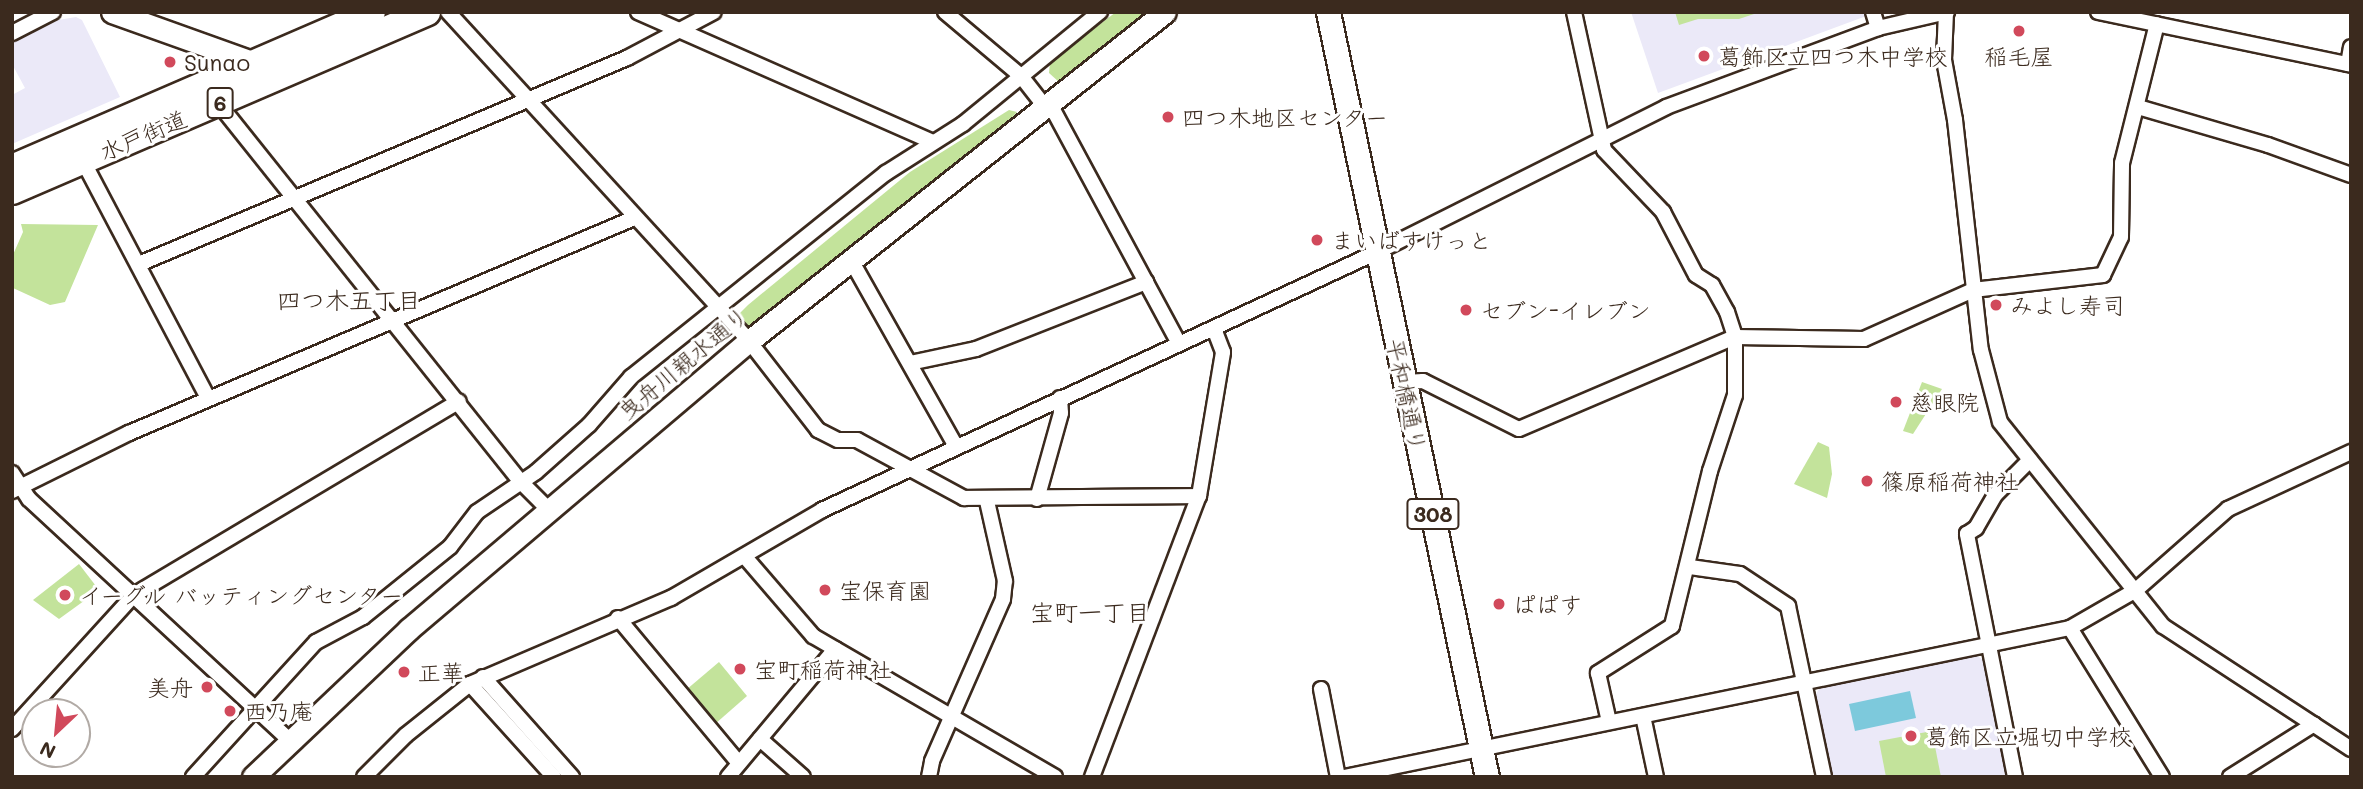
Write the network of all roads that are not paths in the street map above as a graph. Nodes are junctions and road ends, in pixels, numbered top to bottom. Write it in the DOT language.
graph roads {
  1 [pos="53,12"];
  2 [pos="112,12"];
  3 [pos="372,12"];
  4 [pos="427,12"];
  5 [pos="447,12"];
  6 [pos="638,12"];
  7 [pos="714,12"];
  8 [pos="945,12"];
  9 [pos="1100,12"];
  10 [pos="1165,12"];
  11 [pos="1328,12"];
  12 [pos="1574,12"];
  13 [pos="1873,12"];
  14 [pos="1947,12"];
  15 [pos="2098,12"];
  16 [pos="2142,16"];
  17 [pos="2157,24"];
  18 [pos="1878,28"];
  19 [pos="681,32"];
  20 [pos="12,33"];
  21 [pos="2351,47"];
  22 [pos="253,62"];
  23 [pos="2349,64"];
  24 [pos="282,74"];
  25 [pos="1021,76"];
  26 [pos="229,90"];
  27 [pos="529,100"];
  28 [pos="1048,106"];
  29 [pos="2138,107"];
  30 [pos="1600,139"];
  31 [pos="933,142"];
  32 [pos="83,160"];
  33 [pos="12,168"];
  34 [pos="2351,175"];
  35 [pos="12,191"];
  36 [pos="296,198"];
  37 [pos="634,218"];
  38 [pos="1377,252"];
  39 [pos="851,260"];
  40 [pos="139,264"];
  41 [pos="1146,282"];
  42 [pos="1973,290"];
  43 [pos="718,311"];
  44 [pos="393,321"];
  45 [pos="1214,329"];
  46 [pos="1735,337"];
  47 [pos="748,341"];
  48 [pos="1179,344"];
  49 [pos="910,363"];
  50 [pos="1405,382"];
  51 [pos="208,398"];
  52 [pos="1060,398"];
  53 [pos="459,401"];
  54 [pos="956,446"];
  55 [pos="2351,452"];
  56 [pos="2030,460"];
  57 [pos="911,468"];
  58 [pos="12,473"];
  59 [pos="521,482"];
  60 [pos="16,489"];
  61 [pos="1199,496"];
  62 [pos="1037,499"];
  63 [pos="987,500"];
  64 [pos="550,511"];
  65 [pos="746,558"];
  66 [pos="1690,567"];
  67 [pos="2136,590"];
  68 [pos="134,595"];
  69 [pos="618,618"];
  70 [pos="2070,628"];
  71 [pos="1988,645"];
  72 [pos="835,649"];
  73 [pos="477,680"];
  74 [pos="1805,683"];
  75 [pos="1321,689"];
  76 [pos="257,708"];
  77 [pos="952,716"];
  78 [pos="1643,716"];
  79 [pos="1609,722"];
  80 [pos="2314,724"];
  81 [pos="12,729"];
  82 [pos="760,739"];
  83 [pos="289,740"];
  84 [pos="2351,749"];
  85 [pos="1482,750"];
  86 [pos="740,763"];
  87 [pos="194,777"];
  88 [pos="253,777"];
  89 [pos="364,777"];
  90 [pos="554,777"];
  91 [pos="572,777"];
  92 [pos="728,777"];
  93 [pos="803,777"];
  94 [pos="929,777"];
  95 [pos="1055,777"];
  96 [pos="1092,777"];
  97 [pos="1338,777"];
  98 [pos="1344,777"];
  99 [pos="1487,777"];
  100 [pos="1656,777"];
  101 [pos="1824,777"];
  102 [pos="2015,777"];
  103 [pos="2162,777"];
  104 [pos="2230,777"];
  1 -- 20 [label="street"];
  2 -- 22 [label="street"];
  3 -- 22 [label="highway, 6"];
  4 -- 24 [label="highway, 水戸街道 / 6"];
  5 -- 27 [label="street"];
  6 -- 19 [label="street"];
  7 -- 19 [label="street"];
  8 -- 25 [label="street"];
  9 -- 25 [label="street"];
  10 -- 28 [label="street, 曳舟川親水通り"];
  11 -- 38 [label="main road, 平和橋通り / 308"];
  12 -- 30 [label="street"];
  13 -- 18 [label="street"];
  14 -- 18 [label="street"];
  14 -- 42 [label="street"];
  15 -- 16 [label="street"];
  16 -- 17 [label="street"];
  17 -- 23 [label="street"];
  17 -- 29 [label="street"];
  18 -- 30 [label="street"];
  19 -- 27 [label="street"];
  19 -- 31 [label="street"];
  21 -- 23 [label="street"];
  22 -- 24 [label="highway"];
  22 -- 26 [label="highway"];
  24 -- 26 [label="highway, 水戸街道 / 6"];
  25 -- 28 [label="street"];
  25 -- 31 [label="street"];
  26 -- 32 [label="highway, 水戸街道 / 6"];
  26 -- 33 [label="highway, 水戸街道 / 6"];
  26 -- 36 [label="street"];
  27 -- 36 [label="street"];
  27 -- 37 [label="street"];
  28 -- 39 [label="street, 曳舟川親水通り"];
  28 -- 41 [label="street"];
  29 -- 34 [label="street"];
  29 -- 42 [label="street"];
  30 -- 38 [label="street"];
  30 -- 46 [label="street"];
  31 -- 43 [label="street"];
  32 -- 35 [label="highway, 水戸街道 / 6"];
  32 -- 40 [label="street"];
  36 -- 40 [label="street"];
  36 -- 44 [label="street"];
  37 -- 43 [label="street"];
  37 -- 44 [label="street"];
  38 -- 45 [label="street"];
  38 -- 50 [label="main road, 平和橋通り / 308"];
  39 -- 47 [label="street, 曳舟川親水通り"];
  39 -- 49 [label="street"];
  40 -- 51 [label="street"];
  41 -- 48 [label="street"];
  41 -- 49 [label="street"];
  42 -- 46 [label="street"];
  42 -- 56 [label="street"];
  43 -- 47 [label="street"];
  43 -- 59 [label="street"];
  44 -- 51 [label="street"];
  44 -- 53 [label="street"];
  45 -- 48 [label="street"];
  45 -- 61 [label="street"];
  46 -- 50 [label="street"];
  46 -- 66 [label="street"];
  47 -- 57 [label="street"];
  47 -- 64 [label="street, 曳舟川親水通り"];
  48 -- 52 [label="street"];
  49 -- 54 [label="street"];
  50 -- 85 [label="main road, 平和橋通り / 308"];
  51 -- 60 [label="street"];
  52 -- 54 [label="street"];
  52 -- 62 [label="street"];
  53 -- 59 [label="street"];
  53 -- 68 [label="street"];
  54 -- 57 [label="street"];
  55 -- 67 [label="street"];
  56 -- 67 [label="street"];
  56 -- 71 [label="street"];
  57 -- 63 [label="street"];
  57 -- 65 [label="street"];
  58 -- 60 [label="street"];
  59 -- 64 [label="street"];
  59 -- 76 [label="street"];
  60 -- 68 [label="street"];
  61 -- 62 [label="street"];
  61 -- 96 [label="street"];
  62 -- 63 [label="street"];
  63 -- 77 [label="street"];
  64 -- 83 [label="street, 曳舟川親水通り"];
  65 -- 69 [label="street"];
  65 -- 72 [label="street"];
  66 -- 74 [label="street"];
  66 -- 79 [label="street"];
  67 -- 70 [label="street"];
  67 -- 80 [label="street"];
  68 -- 76 [label="street"];
  68 -- 81 [label="street"];
  69 -- 73 [label="street"];
  69 -- 86 [label="street"];
  70 -- 71 [label="street"];
  70 -- 103 [label="street"];
  71 -- 74 [label="street"];
  71 -- 102 [label="street"];
  72 -- 77 [label="street"];
  72 -- 82 [label="street"];
  73 -- 89 [label="street"];
  73 -- 90 [label="street"];
  73 -- 91 [label="street"];
  74 -- 78 [label="street"];
  74 -- 101 [label="street"];
  75 -- 97 [label="street"];
  76 -- 83 [label="street"];
  76 -- 87 [label="street"];
  77 -- 94 [label="street"];
  77 -- 95 [label="street"];
  78 -- 79 [label="street"];
  78 -- 100 [label="street"];
  79 -- 85 [label="street"];
  80 -- 84 [label="street"];
  80 -- 104 [label="street"];
  82 -- 86 [label="street"];
  82 -- 93 [label="street"];
  83 -- 88 [label="street, 曳舟川親水通り"];
  85 -- 98 [label="street"];
  85 -- 99 [label="main road, 平和橋通り / 308"];
  86 -- 92 [label="street"];
}
